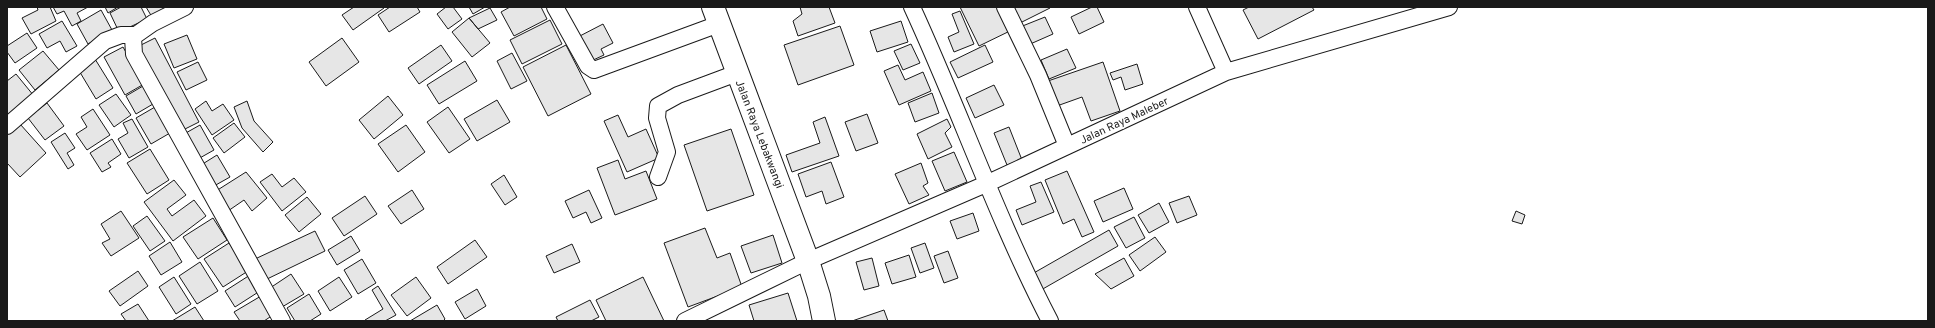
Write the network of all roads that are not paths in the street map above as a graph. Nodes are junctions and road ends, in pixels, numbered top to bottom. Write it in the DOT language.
graph roads {
  1 [pos="185,7"];
  2 [pos="555,7"];
  3 [pos="912,7"];
  4 [pos="1005,7"];
  5 [pos="1197,7"];
  6 [pos="1449,7"];
  7 [pos="716,15"];
  8 [pos="136,35"];
  9 [pos="1226,72"];
  10 [pos="737,73"];
  11 [pos="7,126"];
  12 [pos="1067,146"];
  13 [pos="658,177"];
  14 [pos="986,184"];
  15 [pos="808,261"];
  16 [pos="282,321"];
  17 [pos="685,321"];
  18 [pos="824,321"];
  19 [pos="1050,321"];
  1 -- 8 [label="street"];
  2 -- 7 [label="street"];
  3 -- 14 [label="street"];
  4 -- 12 [label="street"];
  5 -- 9 [label="street"];
  6 -- 9 [label="street, Jalan Raya Maleber"];
  7 -- 10 [label="main road, Jalan Raya Lebakwangi"];
  8 -- 11 [label="street"];
  8 -- 16 [label="street"];
  9 -- 12 [label="street, Jalan Raya Maleber"];
  10 -- 13 [label="street"];
  10 -- 15 [label="main road, Jalan Raya Lebakwangi"];
  12 -- 14 [label="street, Jalan Raya Maleber"];
  14 -- 15 [label="street, Jalan Raya Maleber"];
  14 -- 19 [label="street"];
  15 -- 17 [label="street, Jalan Raya Maleber"];
  15 -- 18 [label="main road, Jalan Raya Lebakwangi"];
}
